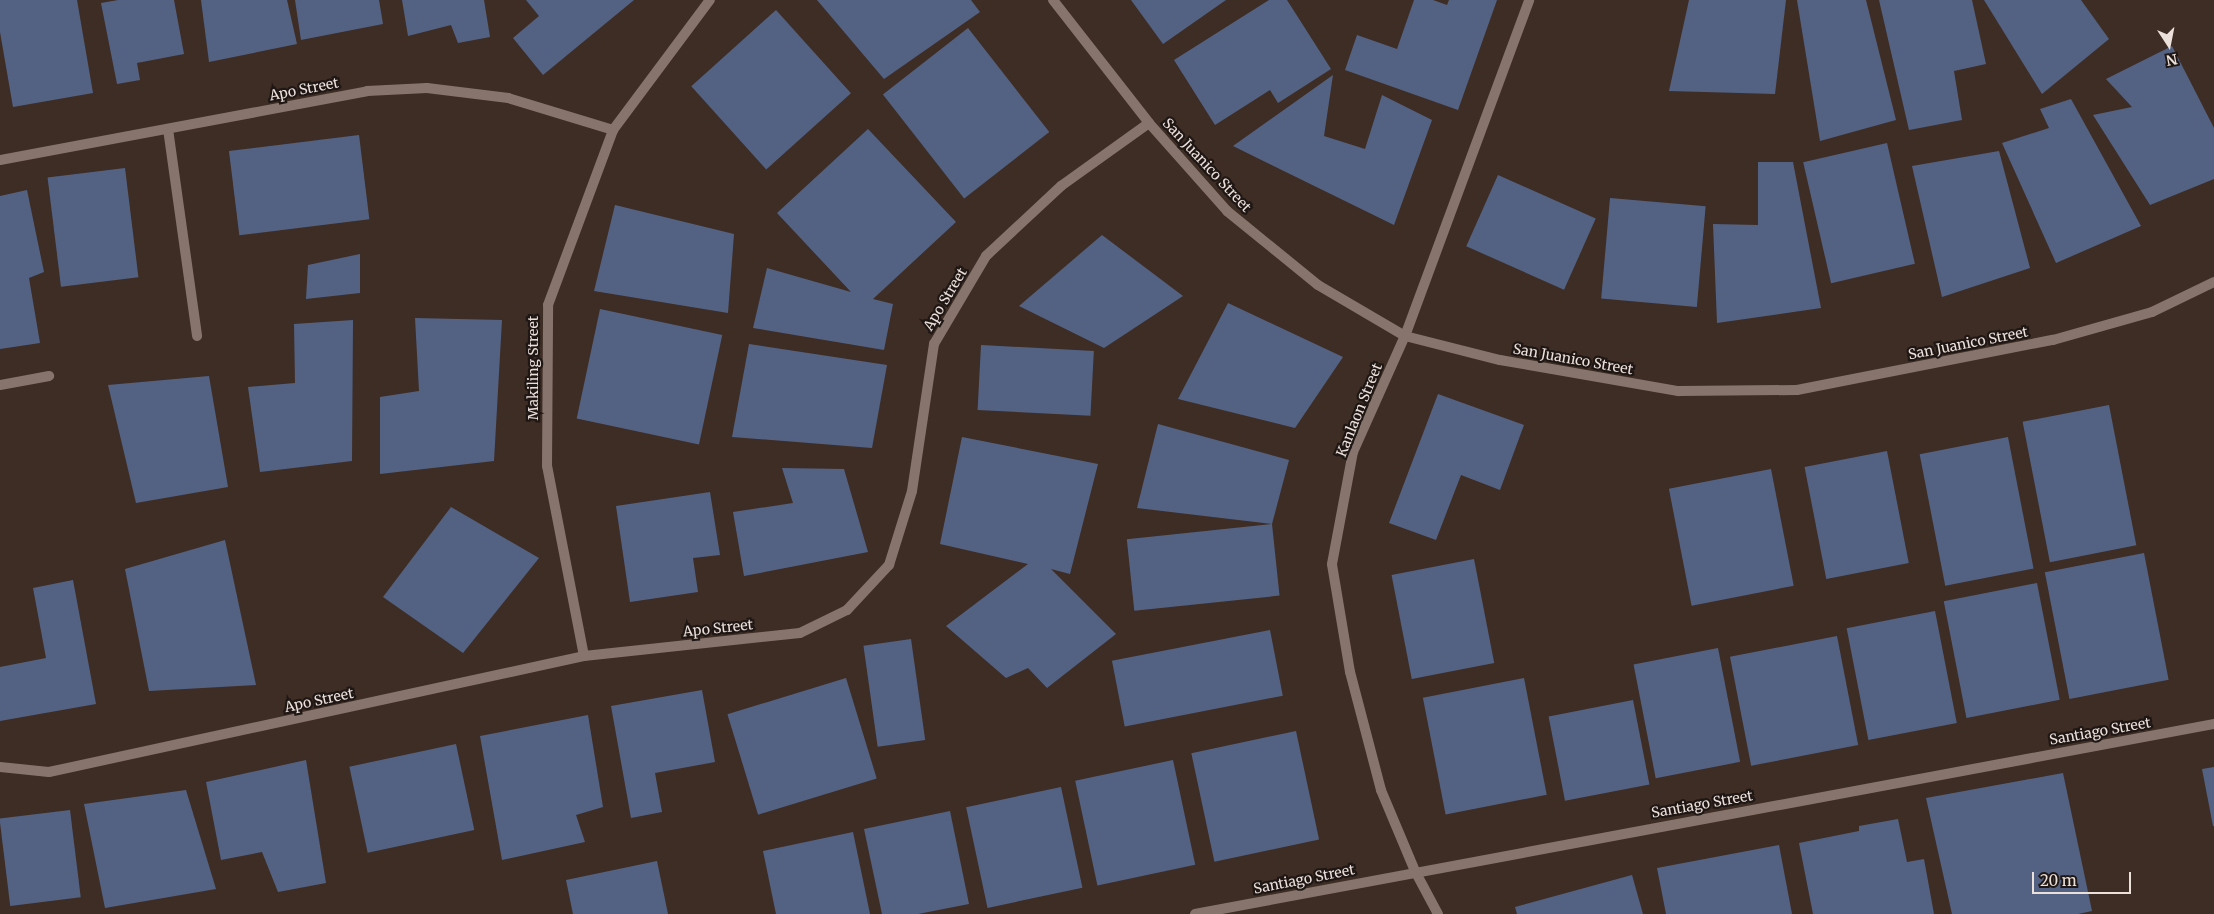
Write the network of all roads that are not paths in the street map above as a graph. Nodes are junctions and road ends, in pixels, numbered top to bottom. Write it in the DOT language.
graph roads {
  1 [pos="710,0"];
  2 [pos="1053,0"];
  3 [pos="1530,0"];
  4 [pos="1149,123"];
  5 [pos="168,129"];
  6 [pos="613,130"];
  7 [pos="0,160"];
  8 [pos="2214,282"];
  9 [pos="197,336"];
  10 [pos="1405,336"];
  11 [pos="49,376"];
  12 [pos="0,385"];
  13 [pos="584,656"];
  14 [pos="2214,724"];
  15 [pos="0,766"];
  16 [pos="1415,870"];
  17 [pos="1195,914"];
  18 [pos="1438,914"];
  1 -- 6 [label="street, Makiling Street"];
  2 -- 4 [label="street, San Juanico Street"];
  3 -- 10 [label="street, Kanlaon Street"];
  4 -- 10 [label="street, San Juanico Street"];
  4 -- 13 [label="street, Apo Street"];
  5 -- 6 [label="street, Apo Street"];
  5 -- 7 [label="street, Apo Street"];
  5 -- 9 [label="street"];
  6 -- 13 [label="street, Makiling Street"];
  8 -- 10 [label="street, San Juanico Street"];
  10 -- 16 [label="street, Kanlaon Street"];
  11 -- 12 [label="street"];
  13 -- 15 [label="street, Apo Street"];
  14 -- 16 [label="street, Santiago Street"];
  16 -- 17 [label="street, Santiago Street"];
  16 -- 18 [label="street, Kanlaon Street"];
}
